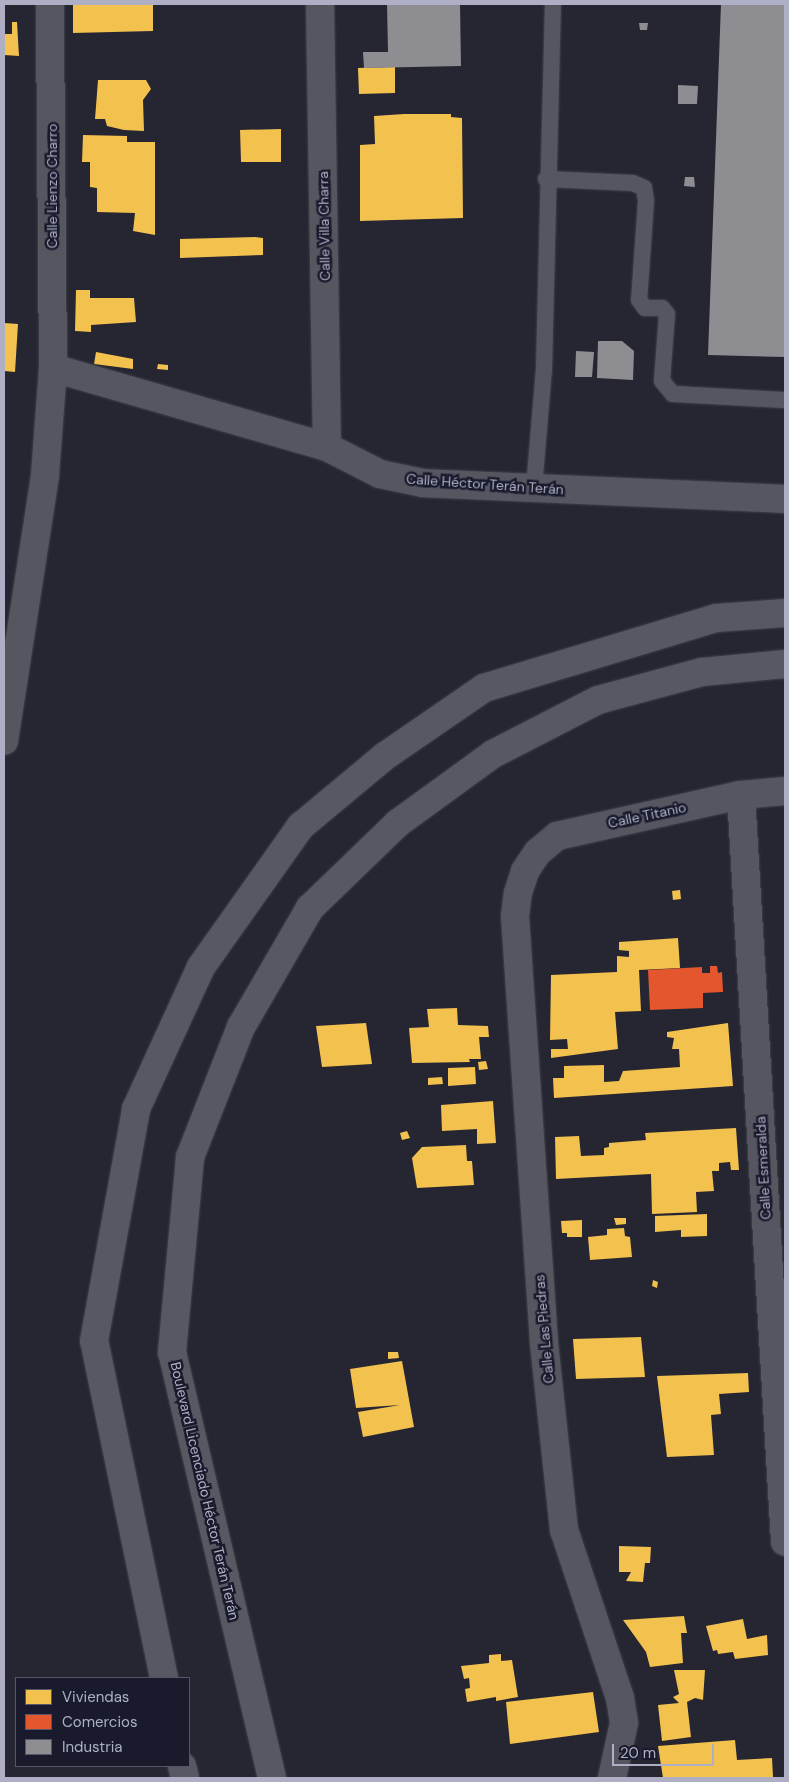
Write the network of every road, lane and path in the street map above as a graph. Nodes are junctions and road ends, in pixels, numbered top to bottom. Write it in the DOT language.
graph roads {
  1 [pos="50,4"];
  2 [pos="320,4"];
  3 [pos="552,4"];
  4 [pos="546,180"];
  5 [pos="53,368"];
  6 [pos="785,400"];
  7 [pos="327,447"];
  8 [pos="534,488"];
  9 [pos="785,499"];
  10 [pos="785,613"];
  11 [pos="785,664"];
  12 [pos="4,741"];
  13 [pos="785,791"];
  14 [pos="741,795"];
  15 [pos="525,871"];
  16 [pos="785,1542"];
  17 [pos="164,1677"];
  18 [pos="272,1778"];
  19 [pos="612,1778"];
  1 -- 5 [label="street, Calle Lienzo Charro"];
  2 -- 7 [label="street, Calle Villa Charra"];
  3 -- 4 [label="lane"];
  4 -- 6 [label="lane"];
  4 -- 8 [label="lane"];
  5 -- 7 [label="street, Calle Héctor Terán Terán"];
  5 -- 12 [label="street, Calle Lienzo Charro"];
  7 -- 8 [label="street, Calle Héctor Terán Terán"];
  8 -- 9 [label="street, Calle Héctor Terán Terán"];
  10 -- 17 [label="main road"];
  11 -- 18 [label="main road, Boulevard Licenciado Héctor Terán Terán"];
  13 -- 14 [label="street, Calle Titanio"];
  14 -- 15 [label="street, Calle Titanio"];
  14 -- 16 [label="street, Calle Esmeralda"];
  15 -- 19 [label="street, Calle Las Piedras"];
}
